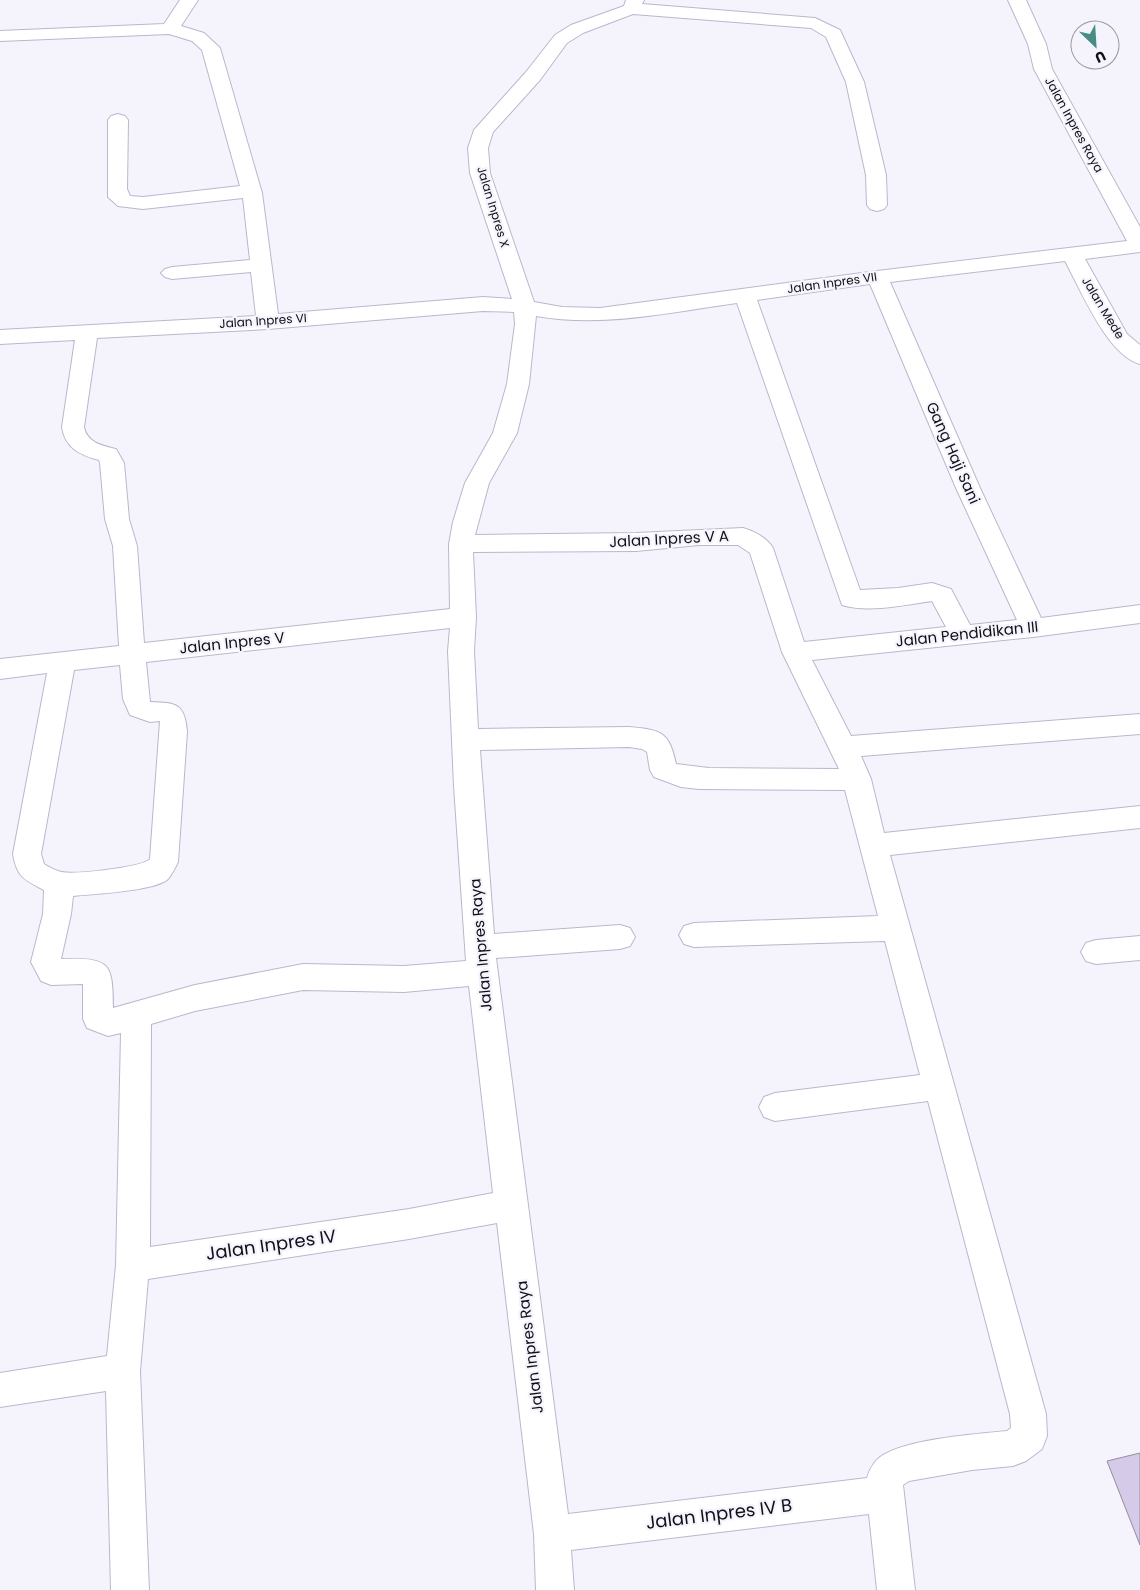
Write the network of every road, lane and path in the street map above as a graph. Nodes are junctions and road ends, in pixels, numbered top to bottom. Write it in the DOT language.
graph roads {
  1 [pos="189,0"];
  2 [pos="1017,0"];
  3 [pos="633,4"];
  4 [pos="170,29"];
  5 [pos="0,36"];
  6 [pos="118,120"];
  7 [pos="251,191"];
  8 [pos="877,205"];
  9 [pos="1140,246"];
  10 [pos="1072,254"];
  11 [pos="261,265"];
  12 [pos="172,273"];
  13 [pos="877,277"];
  14 [pos="745,295"];
  15 [pos="525,308"];
  16 [pos="268,322"];
  17 [pos="87,332"];
  18 [pos="0,337"];
  19 [pos="1140,357"];
  20 [pos="461,544"];
  21 [pos="1140,614"];
  22 [pos="463,617"];
  23 [pos="1032,628"];
  24 [pos="962,635"];
  25 [pos="794,652"];
  26 [pos="134,654"];
  27 [pos="62,663"];
  28 [pos="0,670"];
  29 [pos="1140,724"];
  30 [pos="466,740"];
  31 [pos="851,763"];
  32 [pos="1140,817"];
  33 [pos="874,845"];
  34 [pos="60,885"];
  35 [pos="896,928"];
  36 [pos="694,935"];
  37 [pos="620,936"];
  38 [pos="1140,948"];
  39 [pos="1096,952"];
  40 [pos="481,959"];
  41 [pos="136,1014"];
  42 [pos="940,1086"];
  43 [pos="775,1107"];
  44 [pos="512,1205"];
  45 [pos="133,1265"];
  46 [pos="123,1371"];
  47 [pos="0,1390"];
  48 [pos="885,1494"];
  49 [pos="552,1534"];
  50 [pos="130,1590"];
  51 [pos="555,1590"];
  52 [pos="896,1590"];
  1 -- 4 [label="street"];
  2 -- 9 [label="street, Jalan Inpres Raya"];
  3 -- 8 [label="street"];
  3 -- 15 [label="street, Jalan Inpres X"];
  4 -- 5 [label="street"];
  4 -- 7 [label="street"];
  6 -- 7 [label="street"];
  7 -- 11 [label="street"];
  9 -- 10 [label="street, Jalan Inpres VII"];
  10 -- 13 [label="street, Jalan Inpres VII"];
  10 -- 19 [label="street, Jalan Mede"];
  11 -- 12 [label="street"];
  11 -- 16 [label="street"];
  13 -- 14 [label="street, Jalan Inpres VII"];
  13 -- 23 [label="street, Gang Haji Sani"];
  14 -- 15 [label="street, Jalan Inpres VII"];
  14 -- 24 [label="street"];
  15 -- 16 [label="street, Jalan Inpres VI"];
  15 -- 20 [label="street, Jalan Inpres Raya"];
  16 -- 17 [label="street, Jalan Inpres VI"];
  17 -- 18 [label="street, Jalan Inpres VI"];
  17 -- 26 [label="street"];
  20 -- 22 [label="street, Jalan Inpres Raya"];
  20 -- 25 [label="street, Jalan Inpres V A"];
  21 -- 23 [label="street, Jalan Pendidikan III"];
  22 -- 26 [label="street, Jalan Inpres V"];
  22 -- 30 [label="street, Jalan Inpres Raya"];
  23 -- 24 [label="street, Jalan Pendidikan III"];
  24 -- 25 [label="street, Jalan Pendidikan III"];
  25 -- 31 [label="street, Jalan Inpres V A"];
  26 -- 27 [label="street, Jalan Inpres V"];
  26 -- 34 [label="street"];
  27 -- 28 [label="street, Jalan Inpres V"];
  27 -- 34 [label="street"];
  29 -- 31 [label="street"];
  30 -- 31 [label="street"];
  30 -- 40 [label="street, Jalan Inpres Raya"];
  31 -- 33 [label="street, Jalan Inpres V A"];
  32 -- 33 [label="street"];
  33 -- 35 [label="street, Jalan Inpres V A"];
  34 -- 41 [label="street"];
  35 -- 36 [label="street"];
  35 -- 42 [label="street, Jalan Inpres V A"];
  37 -- 40 [label="street"];
  38 -- 39 [label="street"];
  40 -- 41 [label="street"];
  40 -- 44 [label="street, Jalan Inpres Raya"];
  41 -- 45 [label="street"];
  42 -- 43 [label="street"];
  42 -- 48 [label="street, Jalan Inpres V A"];
  44 -- 45 [label="street, Jalan Inpres IV"];
  44 -- 49 [label="street, Jalan Inpres Raya"];
  45 -- 46 [label="street"];
  46 -- 47 [label="street"];
  46 -- 50 [label="street"];
  48 -- 49 [label="street, Jalan Inpres IV B"];
  48 -- 52 [label="street"];
  49 -- 51 [label="street, Jalan Inpres Raya"];
}
